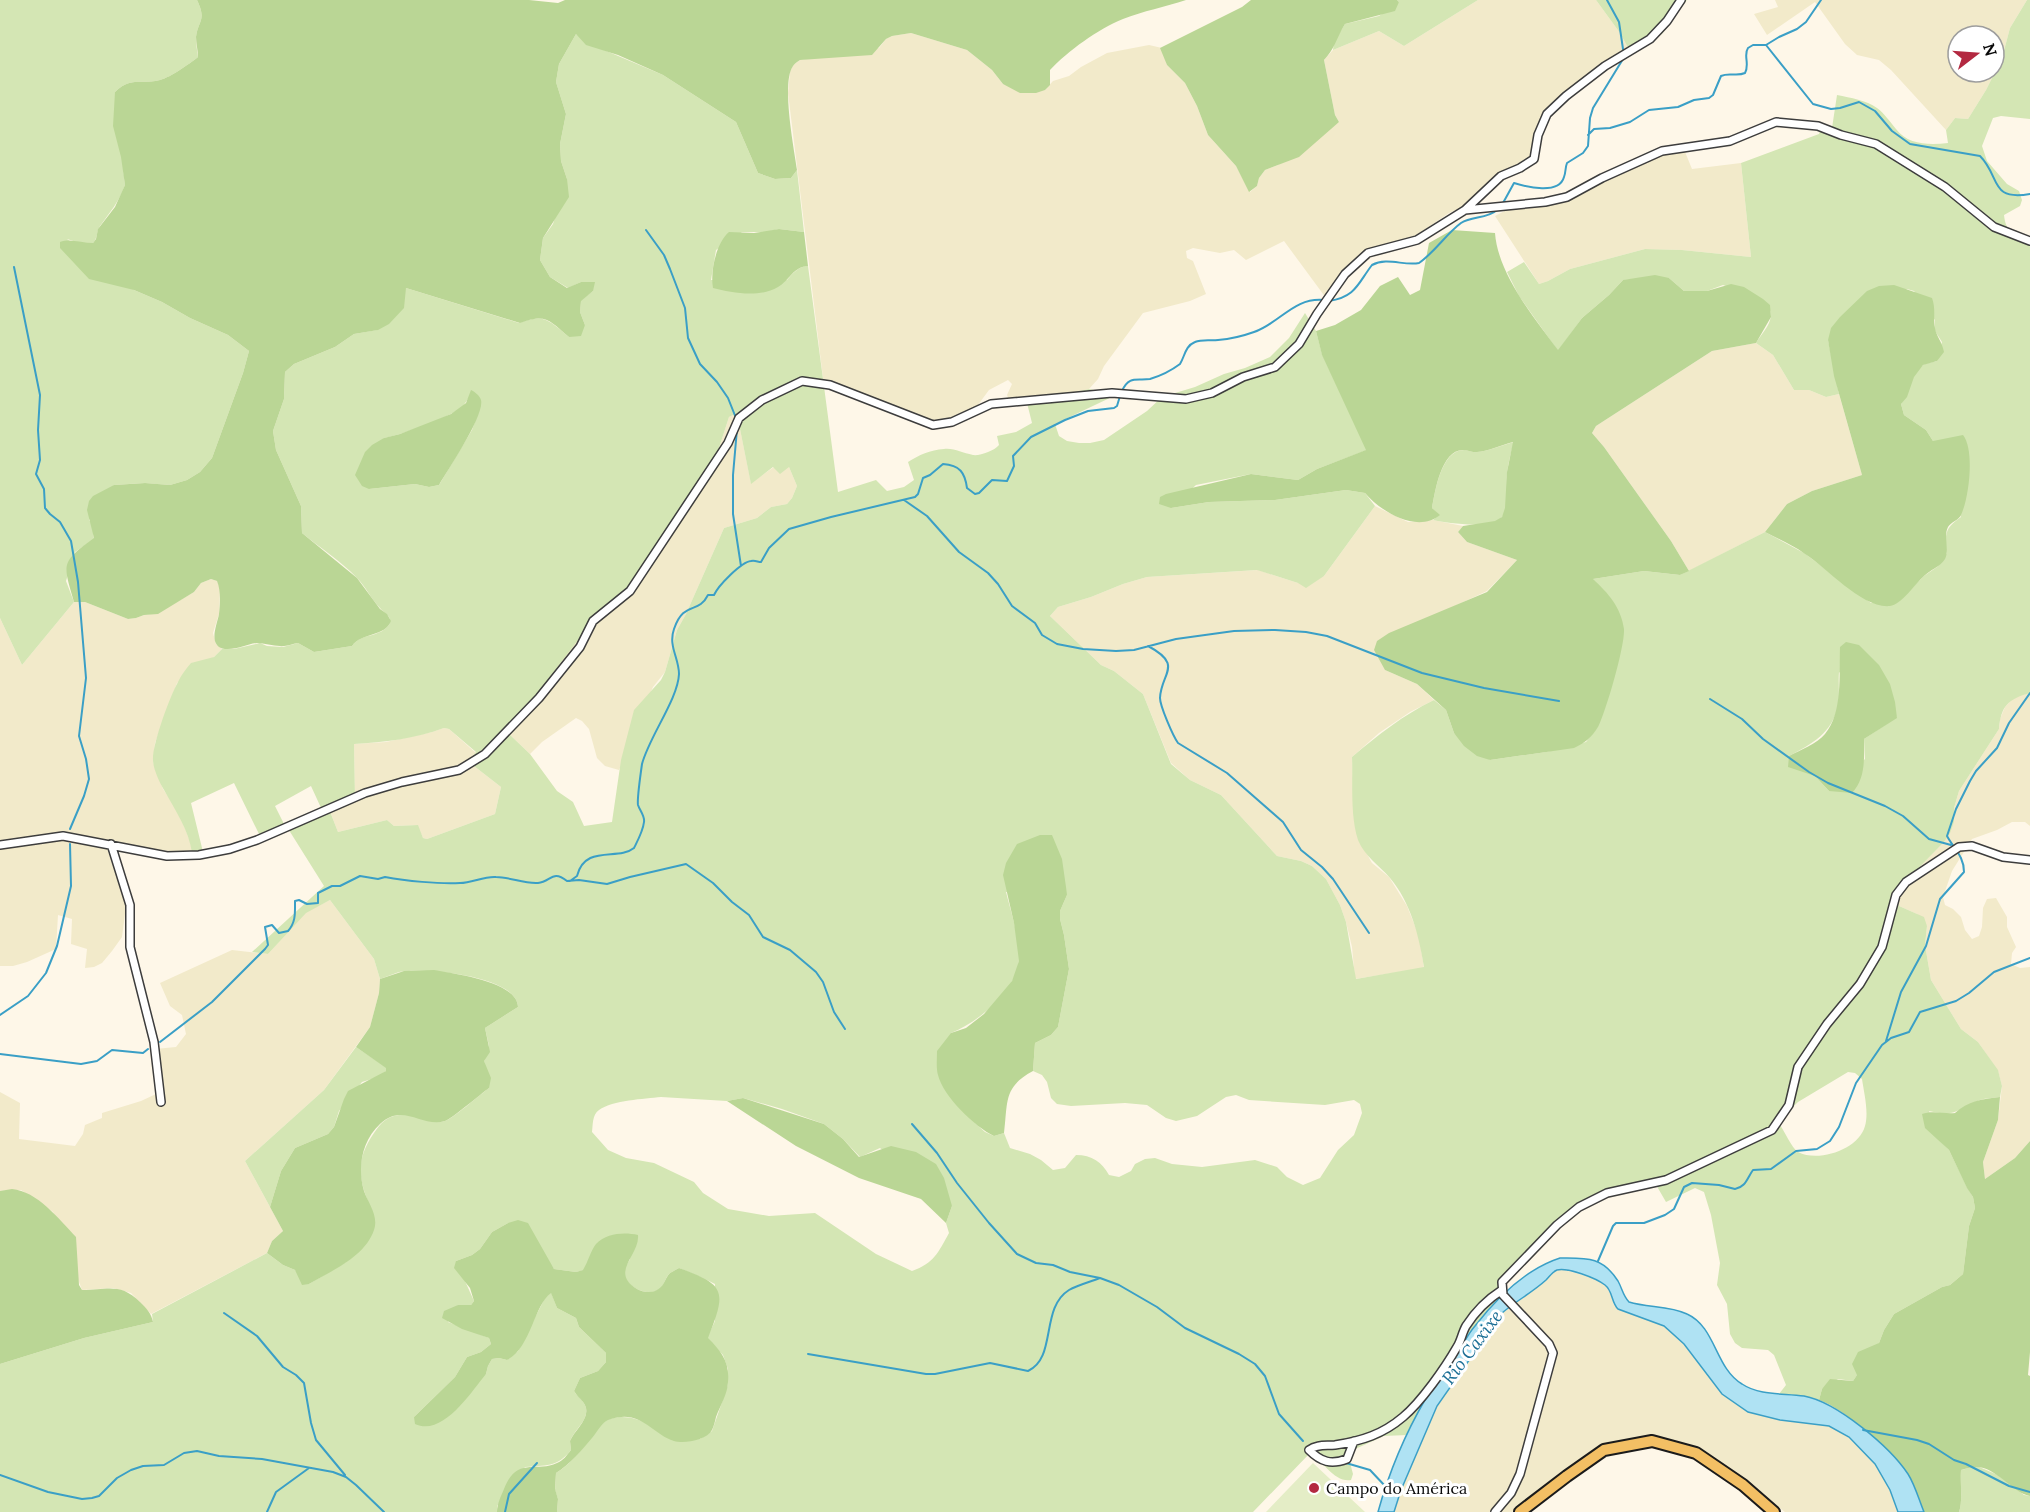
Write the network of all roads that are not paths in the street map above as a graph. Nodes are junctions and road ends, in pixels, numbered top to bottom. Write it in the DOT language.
graph roads {
  1 [pos="1681,0"];
  2 [pos="1466,210"];
  3 [pos="2030,241"];
  4 [pos="111,844"];
  5 [pos="0,845"];
  6 [pos="2030,860"];
  7 [pos="161,1102"];
  8 [pos="1503,1292"];
  9 [pos="1354,1441"];
  10 [pos="1495,1512"];
  11 [pos="1520,1512"];
  12 [pos="1774,1512"];
  1 -- 2 [label="street"];
  2 -- 3 [label="street"];
  2 -- 4 [label="street"];
  4 -- 5 [label="street"];
  4 -- 7 [label="street"];
  6 -- 8 [label="street"];
  8 -- 9 [label="street"];
  8 -- 10 [label="street"];
  9 -- 9 [label="street"];
  11 -- 12 [label="main road"];
}
